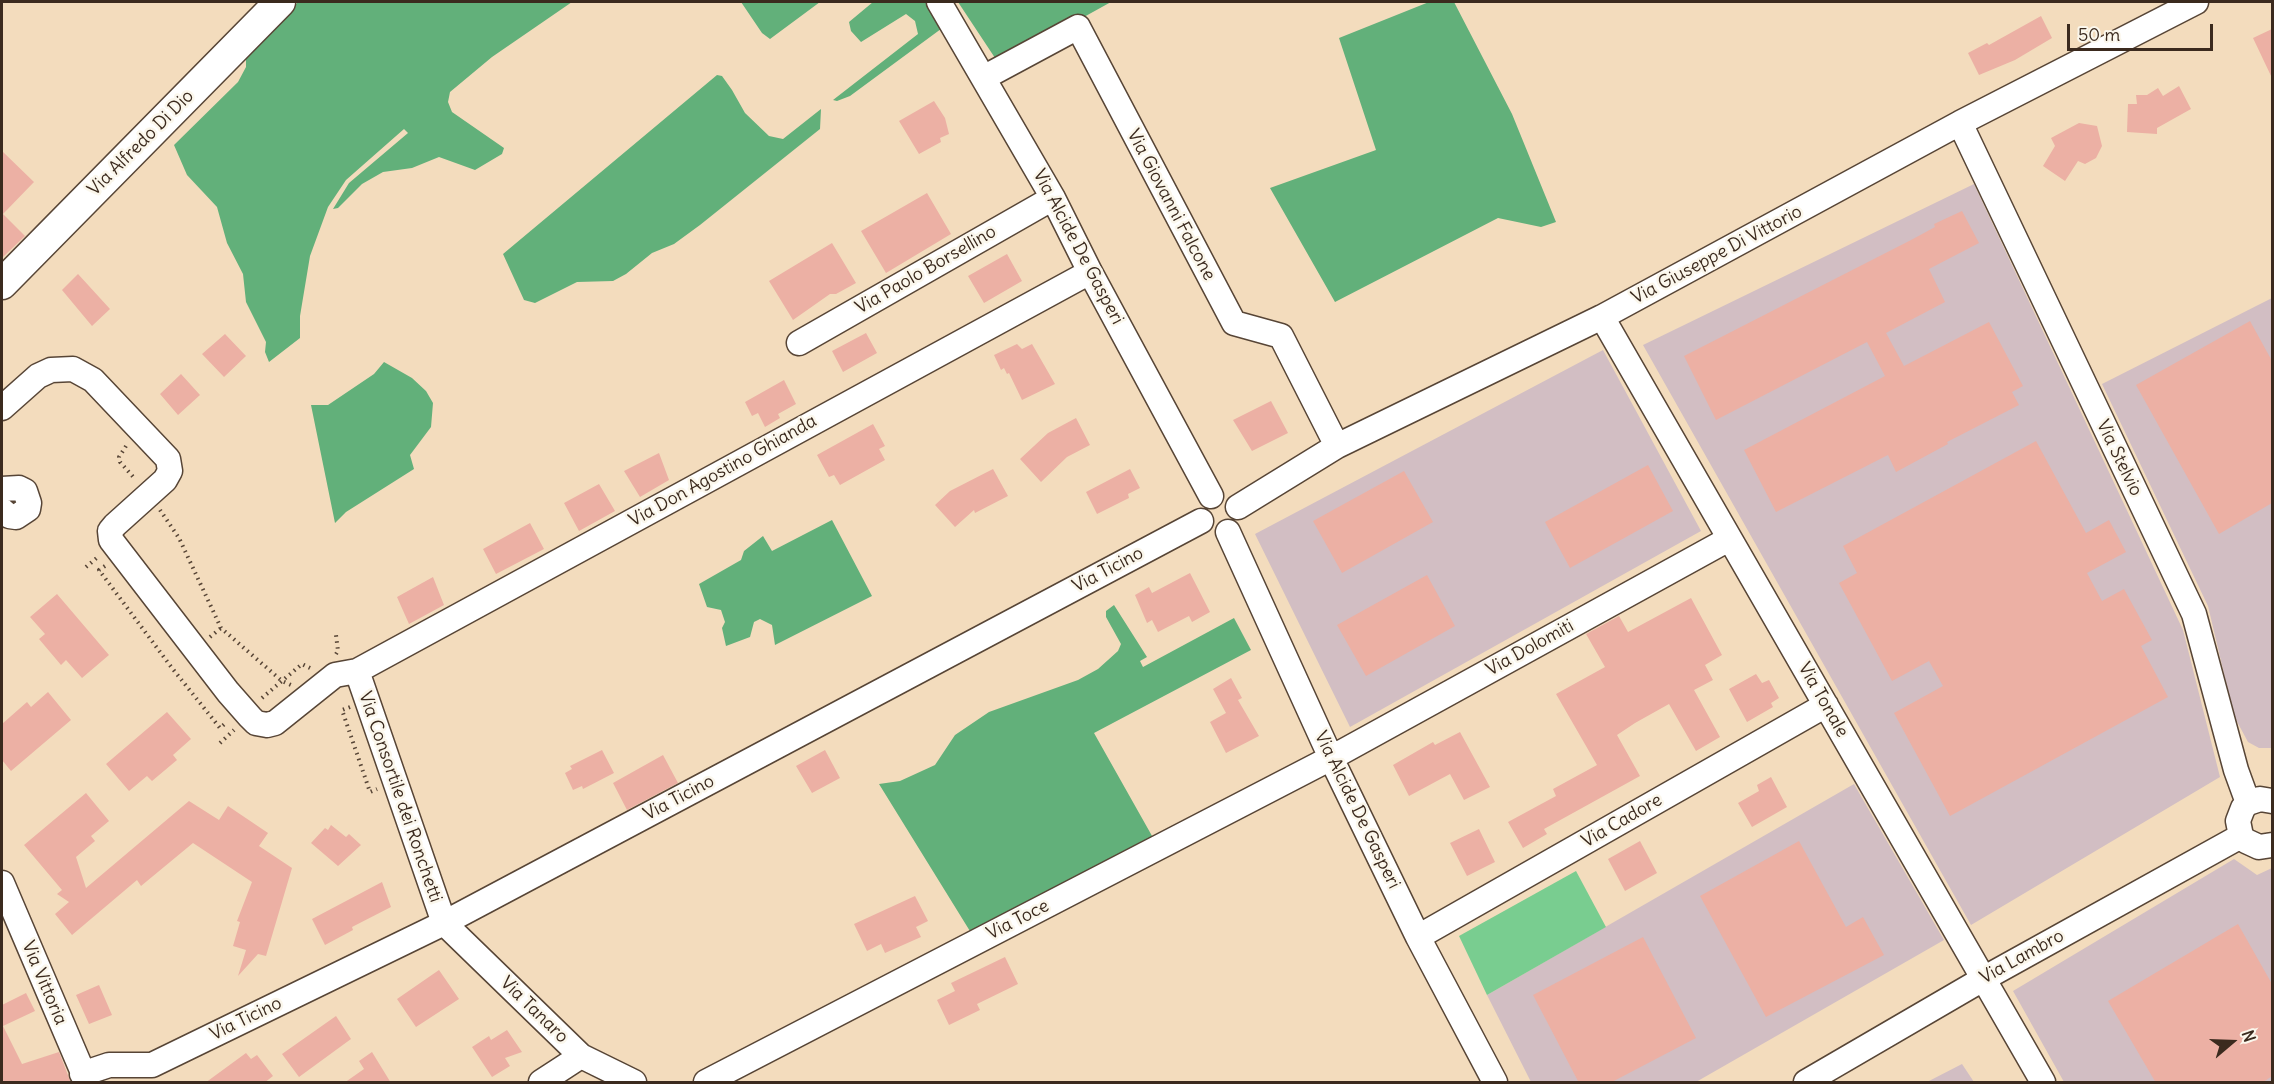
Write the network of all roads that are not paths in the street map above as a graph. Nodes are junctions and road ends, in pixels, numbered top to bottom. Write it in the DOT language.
graph roads {
  1 [pos="280,2"];
  2 [pos="939,2"];
  3 [pos="2196,2"];
  4 [pos="985,77"];
  5 [pos="1960,123"];
  6 [pos="1053,198"];
  7 [pos="1090,272"];
  8 [pos="2,284"];
  9 [pos="1602,317"];
  10 [pos="799,343"];
  11 [pos="2,408"];
  12 [pos="1337,446"];
  13 [pos="2,489"];
  14 [pos="1211,496"];
  15 [pos="1238,507"];
  16 [pos="2,510"];
  17 [pos="1201,521"];
  18 [pos="1228,532"];
  19 [pos="1729,538"];
  20 [pos="357,671"];
  21 [pos="1826,705"];
  22 [pos="1331,758"];
  23 [pos="2265,799"];
  24 [pos="2241,836"];
  25 [pos="2272,845"];
  26 [pos="2,883"];
  27 [pos="444,923"];
  28 [pos="1418,937"];
  29 [pos="1983,979"];
  30 [pos="581,1056"];
  31 [pos="109,1065"];
  32 [pos="145,1074"];
  33 [pos="85,1078"];
  34 [pos="127,1083"];
  35 [pos="541,1083"];
  36 [pos="634,1083"];
  37 [pos="706,1083"];
  38 [pos="1495,1083"];
  39 [pos="1806,1083"];
  40 [pos="2043,1083"];
  1 -- 8 [label="main road, Via Alfredo Di Dio"];
  2 -- 4 [label="street, Via Alcide De Gasperi"];
  3 -- 5 [label="street, Via Giuseppe Di Vittorio"];
  4 -- 6 [label="street, Via Alcide De Gasperi"];
  4 -- 12 [label="street, Via Giovanni Falcone"];
  5 -- 9 [label="street, Via Giuseppe Di Vittorio"];
  5 -- 23 [label="street, Via Stelvio"];
  6 -- 7 [label="street, Via Alcide De Gasperi"];
  6 -- 10 [label="street, Via Paolo Borsellino"];
  7 -- 14 [label="street, Via Alcide De Gasperi"];
  7 -- 20 [label="street, Via Don Agostino Ghianda"];
  9 -- 12 [label="street, Via Giuseppe Di Vittorio"];
  9 -- 19 [label="street, Via Tonale"];
  11 -- 20 [label="street, Via Don Agostino Ghianda"];
  12 -- 15 [label="street, Via Giuseppe Di Vittorio"];
  13 -- 16 [label="street"];
  14 -- 15 [label="street"];
  14 -- 17 [label="street"];
  15 -- 18 [label="street"];
  17 -- 18 [label="street"];
  17 -- 27 [label="street, Via Ticino"];
  18 -- 22 [label="street, Via Alcide De Gasperi"];
  19 -- 21 [label="street, Via Tonale"];
  19 -- 22 [label="street, Via Dolomiti"];
  20 -- 27 [label="street, Via Consortile dei Ronchetti"];
  21 -- 28 [label="street, Via Cadore"];
  21 -- 29 [label="street, Via Tonale"];
  22 -- 28 [label="street, Via Alcide De Gasperi"];
  22 -- 37 [label="street, Via Toce"];
  23 -- 24 [label="street"];
  24 -- 25 [label="street"];
  24 -- 29 [label="street, Via Lambro"];
  26 -- 33 [label="street, Via Vittoria"];
  27 -- 30 [label="street, Via Tanaro"];
  27 -- 32 [label="street, Via Ticino"];
  28 -- 38 [label="street, Via Alcide De Gasperi"];
  29 -- 39 [label="street, Via Lambro"];
  29 -- 40 [label="street, Via Tonale"];
  30 -- 35 [label="street"];
  30 -- 36 [label="street, Via Tanaro"];
  31 -- 32 [label="street"];
  31 -- 33 [label="street"];
  31 -- 34 [label="street"];
}
